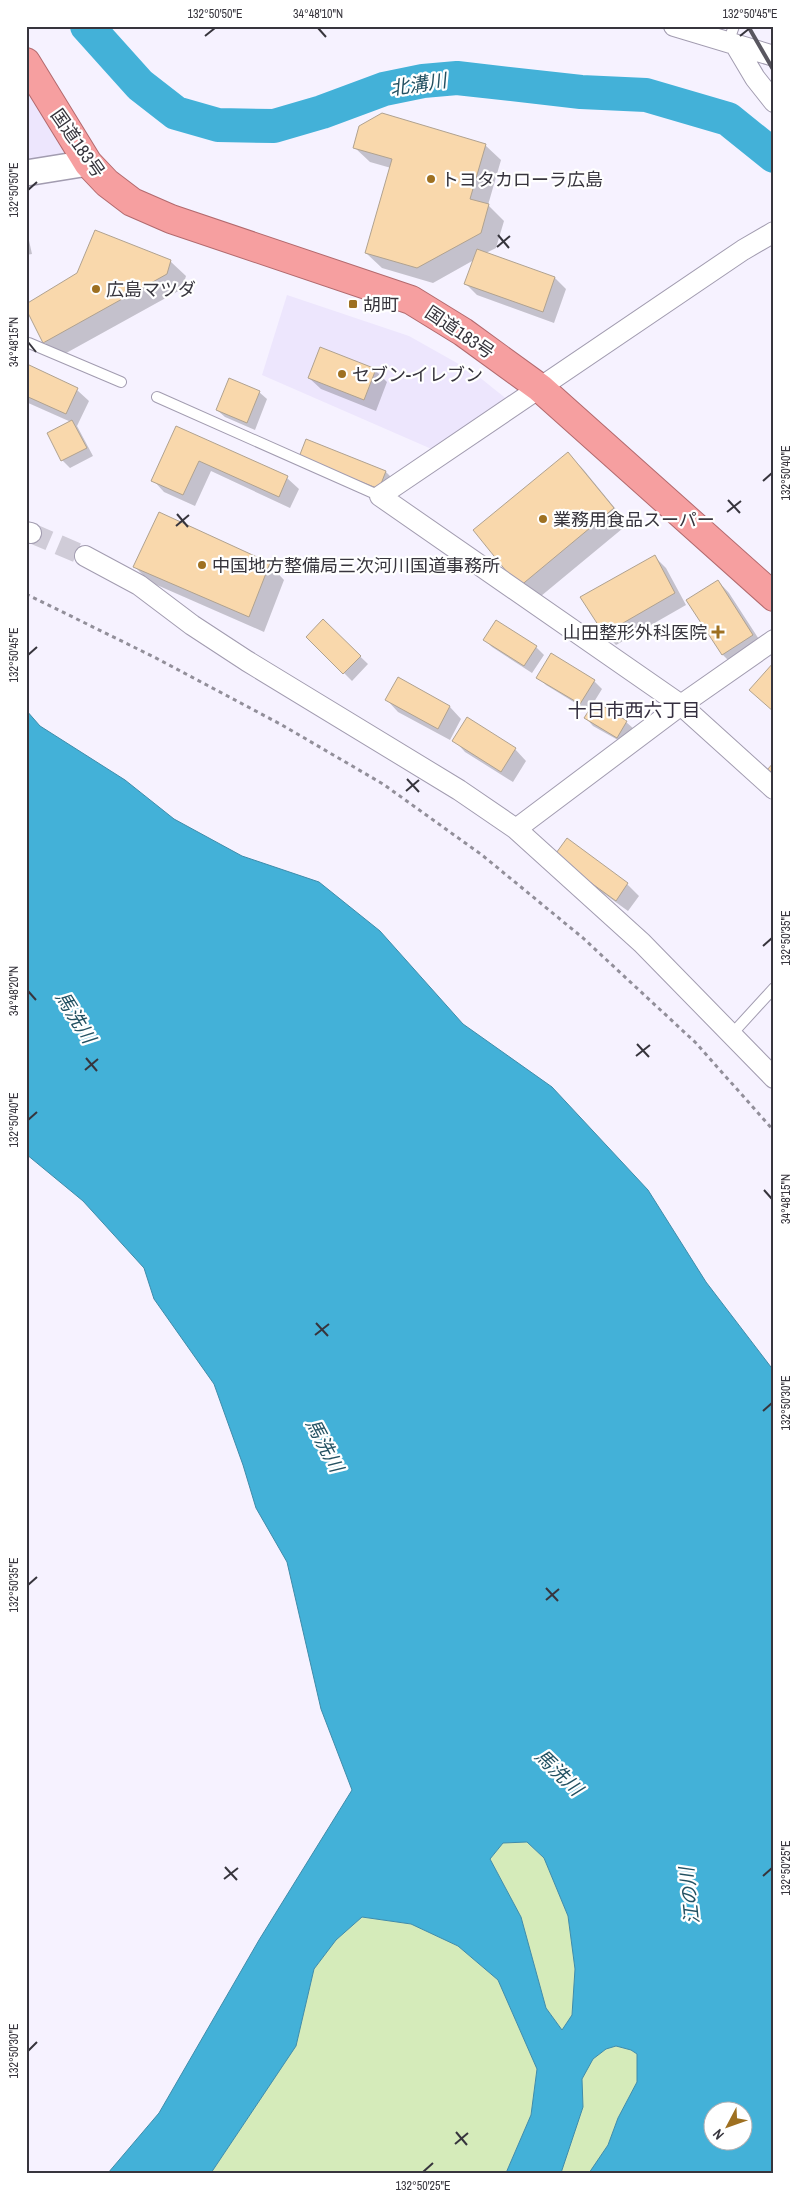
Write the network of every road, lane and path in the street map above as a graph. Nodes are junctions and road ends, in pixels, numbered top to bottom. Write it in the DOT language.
graph roads {
  1 [pos="674,26"];
  2 [pos="733,39"];
  3 [pos="774,56"];
  4 [pos="26,62"];
  5 [pos="774,102"];
  6 [pos="88,163"];
  7 [pos="26,173"];
  8 [pos="774,232"];
  9 [pos="26,344"];
  10 [pos="122,382"];
  11 [pos="540,388"];
  12 [pos="157,397"];
  13 [pos="380,496"];
  14 [pos="85,556"];
  15 [pos="26,594"];
  16 [pos="774,597"];
  17 [pos="774,640"];
  18 [pos="681,705"];
  19 [pos="774,788"];
  20 [pos="516,829"];
  21 [pos="774,988"];
  22 [pos="731,1035"];
  23 [pos="774,1078"];
  24 [pos="774,1131"];
  1 -- 2 [label="street"];
  2 -- 3 [label="street"];
  2 -- 5 [label="street"];
  4 -- 6 [label="highway, 国道183号"];
  6 -- 7 [label="street"];
  6 -- 11 [label="highway, 国道183号"];
  8 -- 11 [label="street"];
  9 -- 10 [label="lane"];
  11 -- 13 [label="street"];
  11 -- 16 [label="highway, 国道183号"];
  12 -- 13 [label="lane"];
  13 -- 18 [label="street"];
  14 -- 20 [label="street"];
  15 -- 24 [label="path"];
  17 -- 18 [label="street"];
  18 -- 19 [label="street"];
  18 -- 20 [label="street"];
  20 -- 22 [label="street"];
  21 -- 22 [label="lane"];
  22 -- 23 [label="street"];
}
